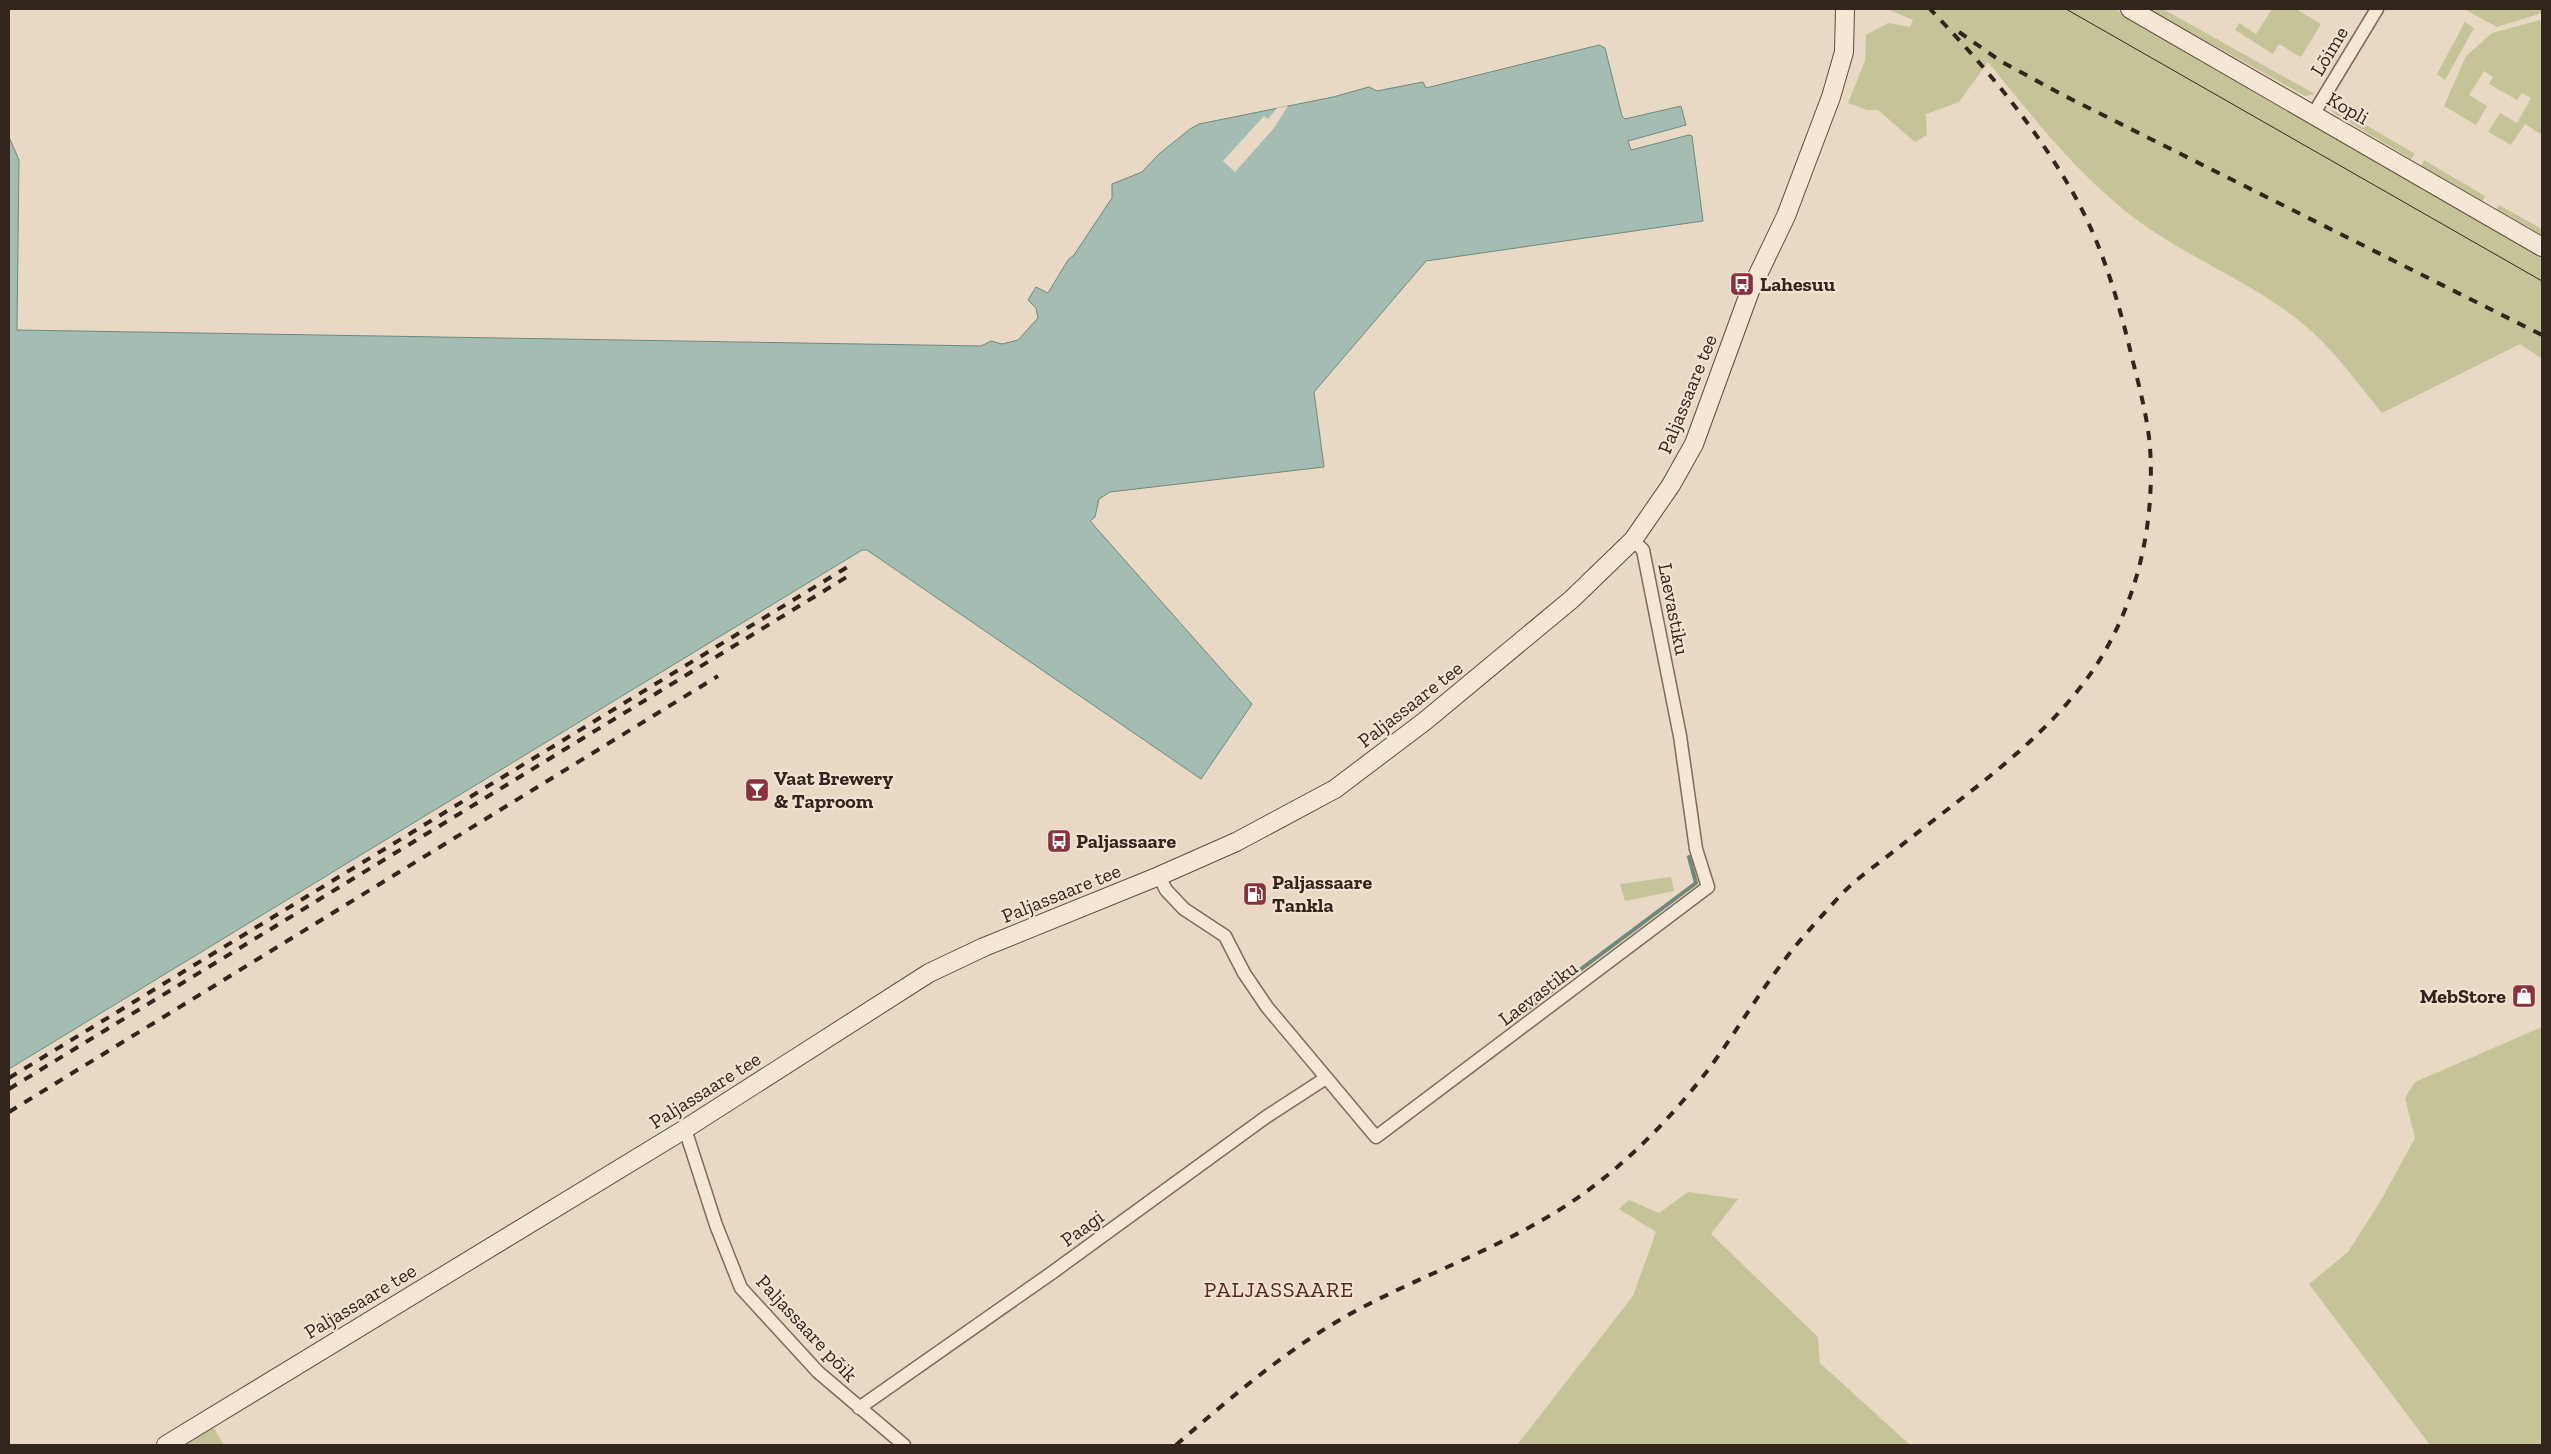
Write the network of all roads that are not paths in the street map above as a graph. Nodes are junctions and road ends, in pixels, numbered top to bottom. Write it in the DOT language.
graph roads {
  1 [pos="1845,9"];
  2 [pos="2130,9"];
  3 [pos="2377,9"];
  4 [pos="2314,113"];
  5 [pos="2542,247"];
  6 [pos="1633,540"];
  7 [pos="1159,876"];
  8 [pos="1326,1078"];
  9 [pos="685,1129"];
  10 [pos="859,1408"];
  11 [pos="166,1445"];
  12 [pos="904,1445"];
  1 -- 6 [label="street, Paljassaare tee"];
  2 -- 4 [label="street, Kopli"];
  3 -- 4 [label="street, Lõime"];
  4 -- 5 [label="street, Kopli"];
  6 -- 7 [label="street, Paljassaare tee"];
  6 -- 8 [label="street, Laevastiku"];
  7 -- 8 [label="street, Laevastiku"];
  7 -- 9 [label="street, Paljassaare tee"];
  8 -- 10 [label="street, Paagi"];
  9 -- 10 [label="street, Paljassaare põik"];
  9 -- 11 [label="street, Paljassaare tee"];
  10 -- 12 [label="street, Paljassaare põik"];
}
